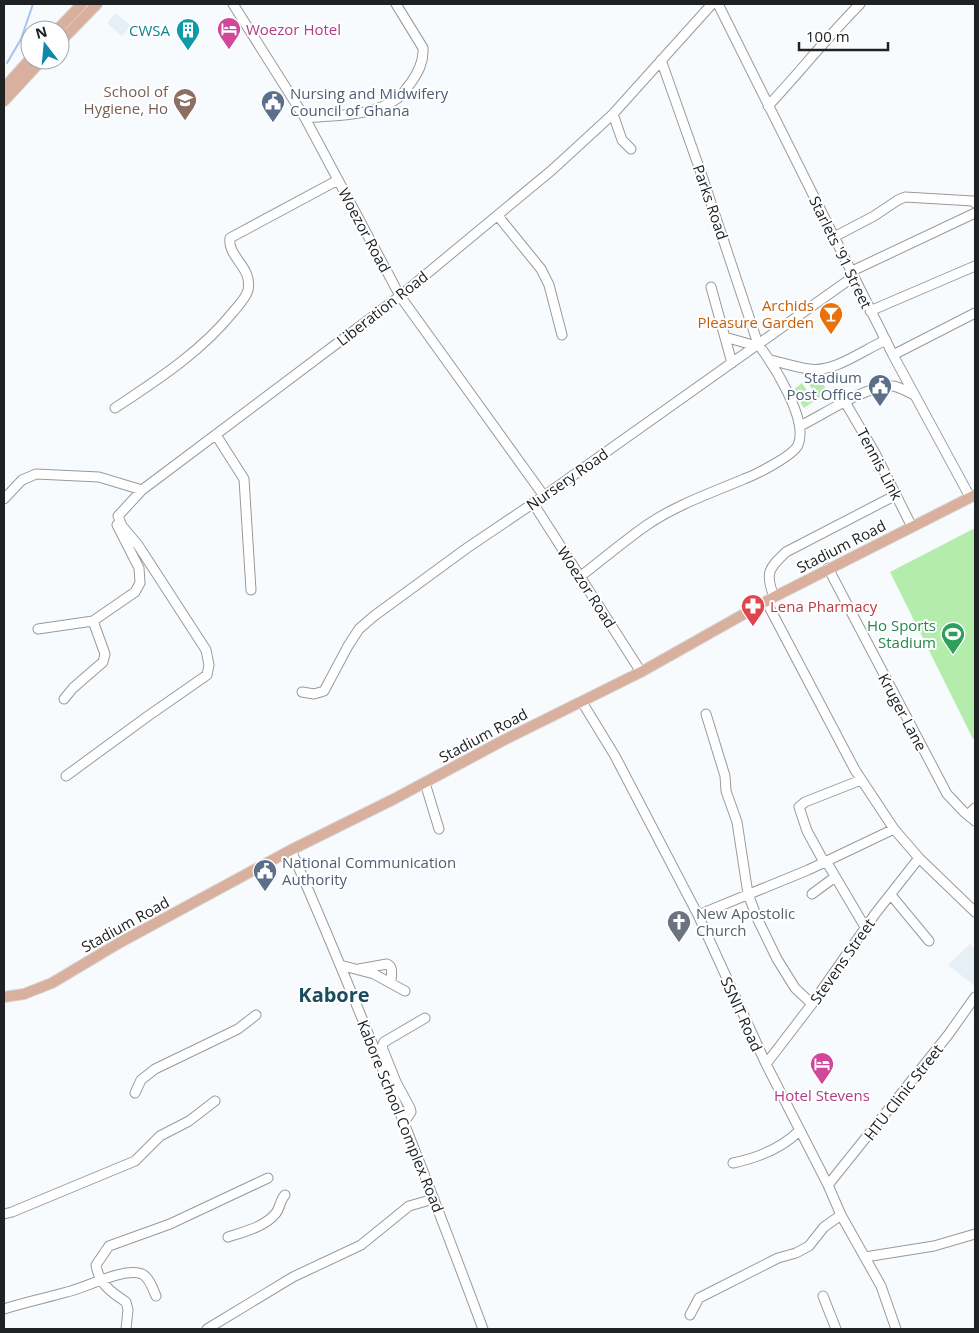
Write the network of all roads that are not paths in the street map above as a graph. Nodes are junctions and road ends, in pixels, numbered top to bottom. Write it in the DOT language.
graph roads {
  1 [pos="82,4"];
  2 [pos="97,4"];
  3 [pos="232,4"];
  4 [pos="396,4"];
  5 [pos="712,4"];
  6 [pos="718,4"];
  7 [pos="860,4"];
  8 [pos="66,20"];
  9 [pos="70,32"];
  10 [pos="661,60"];
  11 [pos="20,70"];
  12 [pos="33,70"];
  13 [pos="4,88"];
  14 [pos="4,102"];
  15 [pos="768,106"];
  16 [pos="613,114"];
  17 [pos="305,118"];
  18 [pos="631,149"];
  19 [pos="338,180"];
  20 [pos="975,203"];
  21 [pos="975,213"];
  22 [pos="498,216"];
  23 [pos="834,237"];
  24 [pos="975,266"];
  25 [pos="852,275"];
  26 [pos="711,287"];
  27 [pos="400,296"];
  28 [pos="870,311"];
  29 [pos="975,313"];
  30 [pos="562,334"];
  31 [pos="725,337"];
  32 [pos="886,340"];
  33 [pos="757,345"];
  34 [pos="893,355"];
  35 [pos="770,360"];
  36 [pos="732,363"];
  37 [pos="914,395"];
  38 [pos="845,402"];
  39 [pos="115,408"];
  40 [pos="800,426"];
  41 [pos="216,434"];
  42 [pos="142,490"];
  43 [pos="896,495"];
  44 [pos="544,496"];
  45 [pos="973,496"];
  46 [pos="4,499"];
  47 [pos="533,503"];
  48 [pos="118,516"];
  49 [pos="912,527"];
  50 [pos="828,568"];
  51 [pos="581,576"];
  52 [pos="251,590"];
  53 [pos="770,599"];
  54 [pos="93,621"];
  55 [pos="38,629"];
  56 [pos="641,672"];
  57 [pos="302,692"];
  58 [pos="64,699"];
  59 [pos="582,702"];
  60 [pos="706,714"];
  61 [pos="66,776"];
  62 [pos="861,780"];
  63 [pos="425,783"];
  64 [pos="975,808"];
  65 [pos="968,815"];
  66 [pos="975,821"];
  67 [pos="439,829"];
  68 [pos="894,829"];
  69 [pos="291,850"];
  70 [pos="919,858"];
  71 [pos="825,861"];
  72 [pos="835,877"];
  73 [pos="748,894"];
  74 [pos="812,894"];
  75 [pos="891,895"];
  76 [pos="975,912"];
  77 [pos="698,915"];
  78 [pos="865,927"];
  79 [pos="929,941"];
  80 [pos="340,965"];
  81 [pos="357,970"];
  82 [pos="390,982"];
  83 [pos="406,991"];
  84 [pos="4,997"];
  85 [pos="975,997"];
  86 [pos="812,1004"];
  87 [pos="256,1015"];
  88 [pos="425,1018"];
  89 [pos="766,1064"];
  90 [pos="135,1093"];
  91 [pos="215,1101"];
  92 [pos="403,1119"];
  93 [pos="799,1131"];
  94 [pos="733,1162"];
  95 [pos="268,1178"];
  96 [pos="828,1185"];
  97 [pos="284,1195"];
  98 [pos="434,1199"];
  99 [pos="4,1214"];
  100 [pos="841,1215"];
  101 [pos="975,1234"];
  102 [pos="228,1238"];
  103 [pos="865,1257"];
  104 [pos="100,1280"];
  105 [pos="156,1296"];
  106 [pos="823,1296"];
  107 [pos="4,1309"];
  108 [pos="690,1315"];
  109 [pos="893,1328"];
  110 [pos="126,1329"];
  111 [pos="208,1329"];
  112 [pos="482,1329"];
  113 [pos="836,1329"];
  1 -- 8 [label="main road"];
  2 -- 9 [label="main road"];
  3 -- 17 [label="street, Woezor Road"];
  4 -- 17 [label="street"];
  5 -- 10 [label="street, Liberation Road"];
  6 -- 15 [label="street, Starlets '91 Street"];
  7 -- 15 [label="street"];
  10 -- 16 [label="street, Liberation Road"];
  10 -- 33 [label="street, Parks Road"];
  11 -- 13 [label="main road"];
  12 -- 14 [label="main road"];
  15 -- 23 [label="street, Starlets '91 Street"];
  16 -- 18 [label="street"];
  16 -- 22 [label="street, Liberation Road"];
  17 -- 19 [label="street, Woezor Road"];
  19 -- 27 [label="street, Woezor Road"];
  19 -- 39 [label="street"];
  20 -- 23 [label="street"];
  21 -- 25 [label="street, Nursery Road"];
  22 -- 27 [label="street, Liberation Road"];
  22 -- 30 [label="street"];
  23 -- 25 [label="street, Starlets '91 Street"];
  24 -- 28 [label="street"];
  25 -- 28 [label="street, Starlets '91 Street"];
  25 -- 33 [label="street, Nursery Road"];
  26 -- 31 [label="street"];
  27 -- 41 [label="street, Liberation Road"];
  27 -- 44 [label="street, Woezor Road"];
  28 -- 32 [label="street, Starlets '91 Street"];
  29 -- 34 [label="street"];
  31 -- 33 [label="street"];
  31 -- 36 [label="street"];
  32 -- 34 [label="street, Starlets '91 Street"];
  32 -- 35 [label="street"];
  33 -- 35 [label="street, Parks Road"];
  33 -- 36 [label="street, Nursery Road"];
  34 -- 37 [label="street, Starlets '91 Street"];
  35 -- 40 [label="street, Parks Road"];
  36 -- 44 [label="street, Nursery Road"];
  37 -- 38 [label="street"];
  37 -- 45 [label="street, Starlets '91 Street"];
  38 -- 40 [label="street"];
  38 -- 43 [label="street, Tennis Link"];
  40 -- 51 [label="street"];
  41 -- 42 [label="street, Liberation Road"];
  41 -- 52 [label="street"];
  42 -- 46 [label="street"];
  42 -- 48 [label="street, Liberation Road"];
  43 -- 49 [label="street, Tennis Link"];
  43 -- 53 [label="street"];
  44 -- 47 [label="street, Nursery Road"];
  45 -- 49 [label="main road, Stadium Road"];
  47 -- 51 [label="street, Woezor Road"];
  47 -- 57 [label="street, Nursery Road"];
  48 -- 54 [label="street"];
  48 -- 61 [label="street"];
  49 -- 50 [label="main road, Stadium Road"];
  50 -- 53 [label="main road, Stadium Road"];
  50 -- 65 [label="street, Kruger Lane"];
  51 -- 56 [label="street, Woezor Road"];
  53 -- 56 [label="main road, Stadium Road"];
  53 -- 62 [label="street"];
  54 -- 55 [label="street"];
  54 -- 58 [label="street"];
  56 -- 59 [label="main road, Stadium Road"];
  59 -- 63 [label="main road, Stadium Road"];
  59 -- 77 [label="street, SSNIT Road"];
  60 -- 73 [label="street"];
  62 -- 68 [label="street"];
  62 -- 71 [label="street"];
  63 -- 67 [label="street"];
  63 -- 69 [label="main road, Stadium Road"];
  64 -- 65 [label="street"];
  65 -- 66 [label="street, Kruger Lane"];
  68 -- 70 [label="street"];
  68 -- 71 [label="street"];
  69 -- 80 [label="street, Kabore School Complex Road"];
  69 -- 84 [label="main road, Stadium Road"];
  70 -- 75 [label="street, Stevens Street"];
  70 -- 76 [label="street"];
  71 -- 72 [label="street"];
  71 -- 73 [label="street"];
  72 -- 74 [label="street"];
  72 -- 78 [label="street"];
  73 -- 77 [label="street"];
  73 -- 86 [label="street"];
  75 -- 78 [label="street, Stevens Street"];
  75 -- 79 [label="street"];
  77 -- 89 [label="street, SSNIT Road"];
  78 -- 86 [label="street, Stevens Street"];
  80 -- 81 [label="street"];
  80 -- 92 [label="street, Kabore School Complex Road"];
  81 -- 82 [label="street"];
  81 -- 82 [label="street"];
  82 -- 83 [label="street"];
  85 -- 96 [label="street, HTU Clinic Street"];
  86 -- 89 [label="street, Stevens Street"];
  87 -- 90 [label="street"];
  88 -- 92 [label="street"];
  89 -- 93 [label="street, SSNIT Road"];
  91 -- 99 [label="street"];
  92 -- 98 [label="street, Kabore School Complex Road"];
  93 -- 94 [label="street"];
  93 -- 96 [label="street, SSNIT Road"];
  95 -- 104 [label="street"];
  96 -- 100 [label="street, SSNIT Road"];
  97 -- 102 [label="street"];
  98 -- 111 [label="street"];
  98 -- 112 [label="street, Kabore School Complex Road"];
  100 -- 103 [label="street, SSNIT Road"];
  100 -- 108 [label="street"];
  101 -- 103 [label="street"];
  103 -- 109 [label="street, SSNIT Road"];
  104 -- 105 [label="street"];
  104 -- 107 [label="street"];
  104 -- 110 [label="street"];
  106 -- 113 [label="street"];
}
